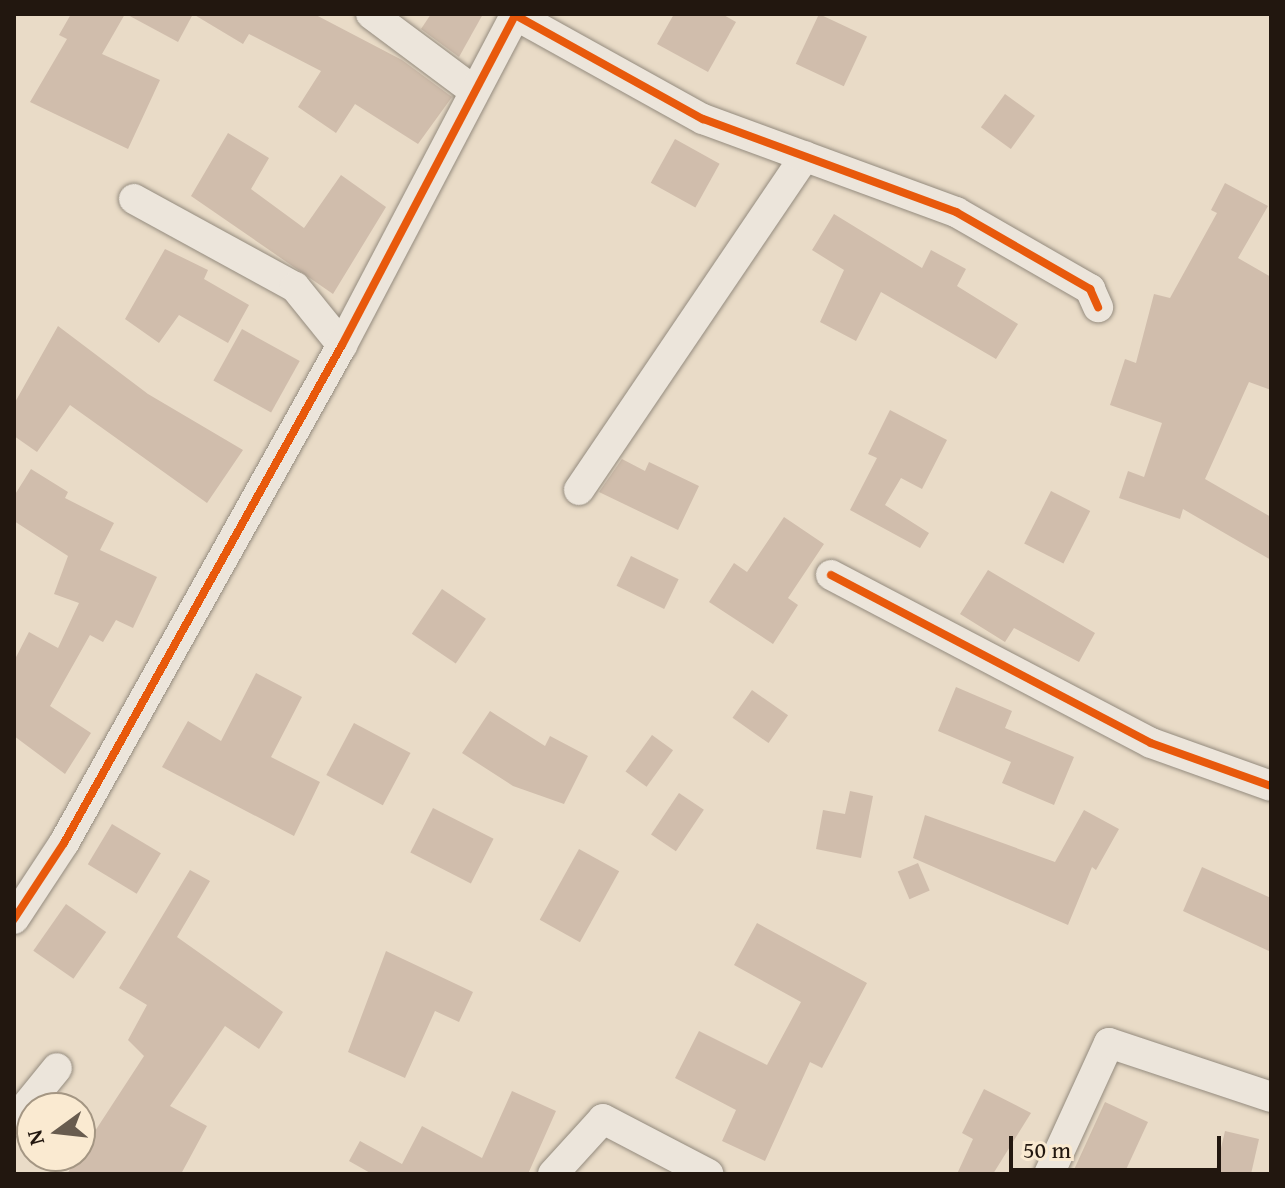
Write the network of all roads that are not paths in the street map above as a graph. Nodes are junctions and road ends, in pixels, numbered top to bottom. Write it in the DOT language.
graph roads {
  1 [pos="371,14"];
  2 [pos="516,15"];
  3 [pos="473,90"];
  4 [pos="805,156"];
  5 [pos="134,199"];
  6 [pos="1098,307"];
  7 [pos="342,345"];
  8 [pos="579,490"];
  9 [pos="831,575"];
  10 [pos="1271,786"];
  11 [pos="14,919"];
  12 [pos="57,1068"];
  13 [pos="1271,1097"];
  14 [pos="14,1121"];
  15 [pos="553,1174"];
  16 [pos="708,1174"];
  17 [pos="1049,1174"];
  1 -- 3 [label="street"];
  2 -- 3 [label="street"];
  2 -- 4 [label="street"];
  3 -- 7 [label="street"];
  4 -- 6 [label="street"];
  4 -- 8 [label="street"];
  5 -- 7 [label="street"];
  7 -- 11 [label="street"];
  9 -- 10 [label="street"];
  12 -- 14 [label="street"];
  13 -- 17 [label="street"];
  15 -- 16 [label="street"];
}
